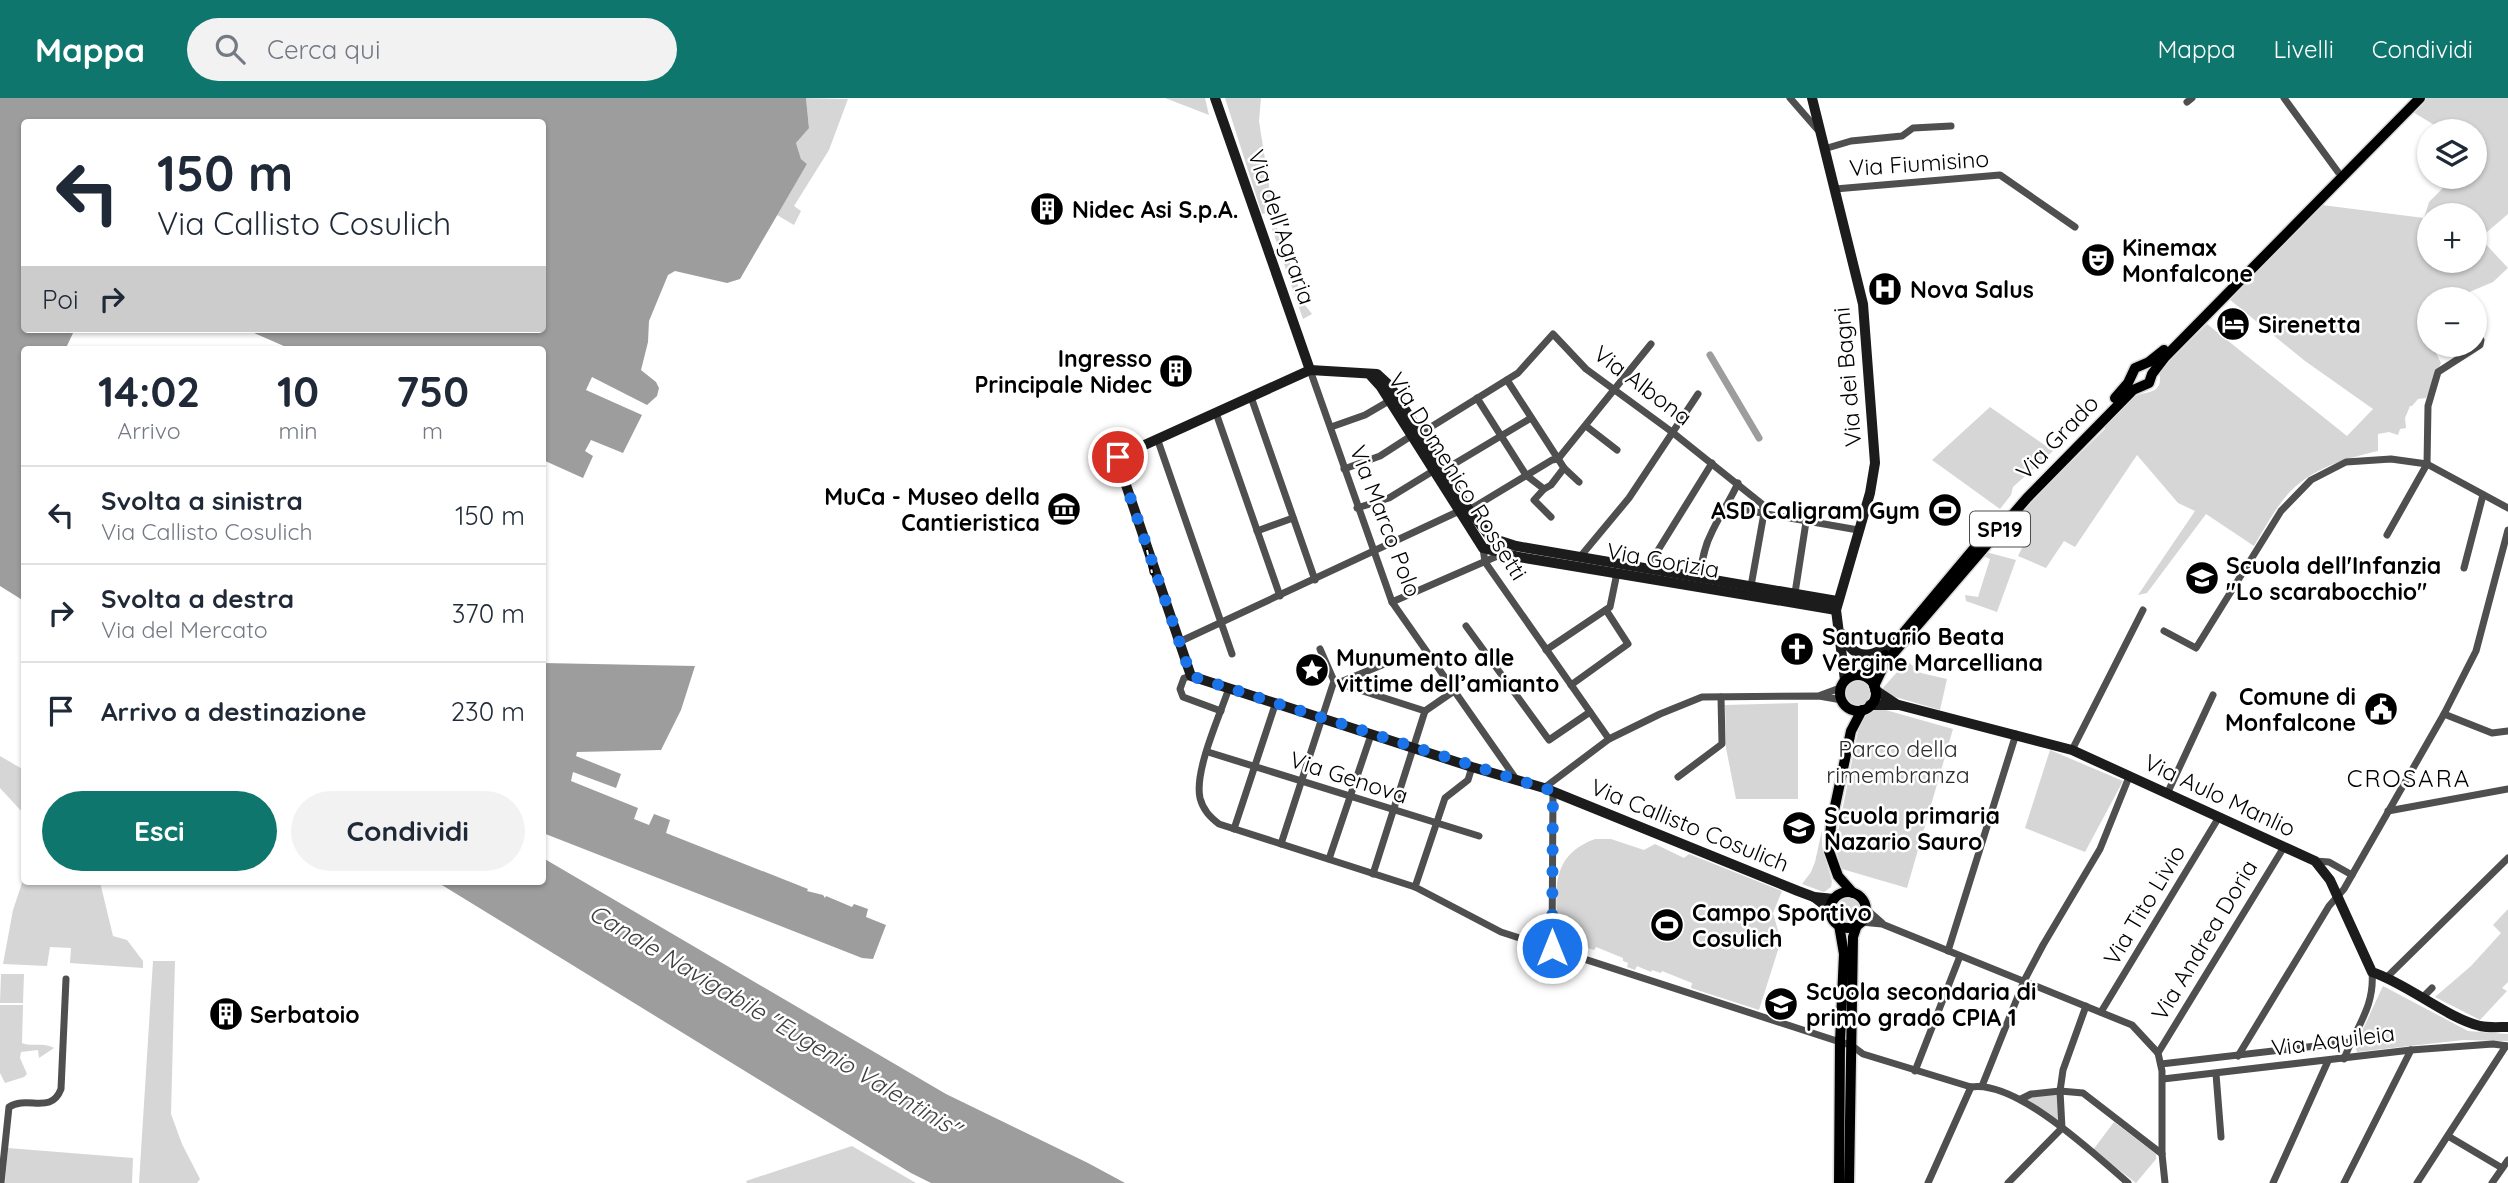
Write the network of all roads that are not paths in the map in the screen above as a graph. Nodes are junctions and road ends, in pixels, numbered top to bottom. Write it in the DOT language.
graph roads {
  1 [pos="1215,98"];
  2 [pos="1790,98"];
  3 [pos="1812,98"];
  4 [pos="2284,98"];
  5 [pos="2411,98"];
  6 [pos="2420,98"];
  7 [pos="1951,126"];
  8 [pos="1820,133"];
  9 [pos="1824,149"];
  10 [pos="2338,172"];
  11 [pos="1835,190"];
  12 [pos="2075,227"];
  13 [pos="1651,344"];
  14 [pos="2457,357"];
  15 [pos="2461,357"];
  16 [pos="2143,366"];
  17 [pos="2444,368"];
  18 [pos="1310,370"];
  19 [pos="1367,373"];
  20 [pos="2152,374"];
  21 [pos="2131,377"];
  22 [pos="1507,380"];
  23 [pos="2143,386"];
  24 [pos="1616,390"];
  25 [pos="1698,394"];
  26 [pos="1251,397"];
  27 [pos="1477,398"];
  28 [pos="1390,401"];
  29 [pos="1216,412"];
  30 [pos="1531,418"];
  31 [pos="1586,426"];
  32 [pos="1331,427"];
  33 [pos="1672,432"];
  34 [pos="1415,436"];
  35 [pos="1502,436"];
  36 [pos="1157,438"];
  37 [pos="1617,450"];
  38 [pos="1558,459"];
  39 [pos="1712,463"];
  40 [pos="2427,464"];
  41 [pos="1564,468"];
  42 [pos="1344,469"];
  43 [pos="1438,471"];
  44 [pos="1526,475"];
  45 [pos="1579,482"];
  46 [pos="1738,484"];
  47 [pos="1544,489"];
  48 [pos="2483,495"];
  49 [pos="1728,507"];
  50 [pos="1357,508"];
  51 [pos="2508,508"];
  52 [pos="1464,511"];
  53 [pos="1764,513"];
  54 [pos="1551,517"];
  55 [pos="1293,519"];
  56 [pos="1806,522"];
  57 [pos="1858,530"];
  58 [pos="2508,530"];
  59 [pos="1256,531"];
  60 [pos="2387,535"];
  61 [pos="1491,538"];
  62 [pos="1483,548"];
  63 [pos="1373,552"];
  64 [pos="1502,554"];
  65 [pos="1580,557"];
  66 [pos="1485,562"];
  67 [pos="1647,568"];
  68 [pos="2464,568"];
  69 [pos="1617,573"];
  70 [pos="2497,574"];
  71 [pos="2508,575"];
  72 [pos="1699,578"];
  73 [pos="1315,580"];
  74 [pos="1751,586"];
  75 [pos="1795,593"];
  76 [pos="1280,596"];
  77 [pos="1392,602"];
  78 [pos="1605,610"];
  79 [pos="2143,610"];
  80 [pos="1837,611"];
  81 [pos="1221,623"];
  82 [pos="1466,625"];
  83 [pos="2164,631"];
  84 [pos="1899,639"];
  85 [pos="1179,642"];
  86 [pos="1320,649"];
  87 [pos="1546,650"];
  88 [pos="1232,654"];
  89 [pos="1382,665"];
  90 [pos="1191,676"];
  91 [pos="1336,682"];
  92 [pos="1571,685"];
  93 [pos="1848,687"];
  94 [pos="1229,688"];
  95 [pos="1875,688"];
  96 [pos="1454,691"];
  97 [pos="2213,695"];
  98 [pos="1721,697"];
  99 [pos="1276,702"];
  100 [pos="1899,705"];
  101 [pos="1866,707"];
  102 [pos="1425,710"];
  103 [pos="1221,711"];
  104 [pos="1590,712"];
  105 [pos="2444,714"];
  106 [pos="1322,718"];
  107 [pos="1851,730"];
  108 [pos="2508,731"];
  109 [pos="1371,734"];
  110 [pos="2017,734"];
  111 [pos="1609,739"];
  112 [pos="1414,748"];
  113 [pos="2072,750"];
  114 [pos="1208,752"];
  115 [pos="1255,767"];
  116 [pos="1472,767"];
  117 [pos="1678,777"];
  118 [pos="2129,777"];
  119 [pos="1516,779"];
  120 [pos="1302,782"];
  121 [pos="1548,789"];
  122 [pos="2508,789"];
  123 [pos="2166,794"];
  124 [pos="1349,797"];
  125 [pos="1393,811"];
  126 [pos="2388,811"];
  127 [pos="2219,817"];
  128 [pos="1436,825"];
  129 [pos="1234,829"];
  130 [pos="1479,836"];
  131 [pos="1281,844"];
  132 [pos="2284,847"];
  133 [pos="2508,858"];
  134 [pos="1329,859"];
  135 [pos="2315,861"];
  136 [pos="1373,874"];
  137 [pos="2352,875"];
  138 [pos="1838,876"];
  139 [pos="1415,887"];
  140 [pos="1853,893"];
  141 [pos="2337,897"];
  142 [pos="1834,902"];
  143 [pos="1866,909"];
  144 [pos="1859,923"];
  145 [pos="1882,924"];
  146 [pos="1839,925"];
  147 [pos="1552,948"];
  148 [pos="1948,951"];
  149 [pos="1960,956"];
  150 [pos="2372,972"];
  151 [pos="2387,977"];
  152 [pos="66,979"];
  153 [pos="2024,981"];
  154 [pos="2432,988"];
  155 [pos="2423,998"];
  156 [pos="2086,1006"];
  157 [pos="2101,1013"];
  158 [pos="2508,1027"];
  159 [pos="2350,1042"];
  160 [pos="1845,1043"];
  161 [pos="2507,1046"];
  162 [pos="2411,1050"];
  163 [pos="2158,1053"];
  164 [pos="2238,1056"];
  165 [pos="2344,1059"];
  166 [pos="2328,1060"];
  167 [pos="2161,1064"];
  168 [pos="1915,1071"];
  169 [pos="2216,1074"];
  170 [pos="2164,1079"];
  171 [pos="1982,1086"];
  172 [pos="1971,1087"];
  173 [pos="2060,1091"];
  174 [pos="2021,1099"];
  175 [pos="2062,1128"];
  176 [pos="2448,1136"];
  177 [pos="2221,1137"];
  178 [pos="2162,1154"];
  179 [pos="2508,1160"];
  180 [pos="2502,1168"];
  181 [pos="1,1183"];
  182 [pos="1839,1183"];
  183 [pos="1849,1183"];
  184 [pos="1928,1183"];
  185 [pos="2008,1183"];
  186 [pos="2128,1183"];
  187 [pos="2165,1183"];
  188 [pos="2273,1183"];
  189 [pos="2344,1183"];
  190 [pos="2417,1183"];
  191 [pos="2492,1183"];
  1 -- 18 [label="street, Via dell'Agraria"];
  2 -- 8 [label="street, Via dei Bagni"];
  3 -- 8 [label="street"];
  4 -- 10 [label="street"];
  5 -- 10 [label="main road, Via Grado / SP19"];
  6 -- 20 [label="main road, Via Grado / SP19"];
  7 -- 9 [label="street"];
  8 -- 9 [label="street, Via dei Bagni"];
  9 -- 11 [label="street, Via dei Bagni"];
  10 -- 16 [label="main road, Via Grado / SP19"];
  11 -- 12 [label="street, Via Fiumisino"];
  11 -- 57 [label="street, Via dei Bagni"];
  13 -- 24 [label="street"];
  14 -- 17 [label="street"];
  15 -- 17 [label="street"];
  16 -- 20 [label="main road"];
  16 -- 21 [label="main road, Via Grado / SP19"];
  17 -- 40 [label="street"];
  18 -- 19 [label="street"];
  18 -- 26 [label="street"];
  18 -- 32 [label="street, Via Marco Polo"];
  19 -- 28 [label="street, Via Domenico Rossetti"];
  19 -- 34 [label="street, Via Domenico Rossetti"];
  20 -- 23 [label="main road, Via Grado / SP19"];
  21 -- 23 [label="main road"];
  21 -- 84 [label="main road, Via Grado / SP19"];
  22 -- 24 [label="street, Via Albona"];
  22 -- 27 [label="street"];
  22 -- 30 [label="street"];
  23 -- 95 [label="main road, Via Grado / SP19"];
  24 -- 31 [label="street"];
  24 -- 33 [label="street, Via Albona"];
  25 -- 33 [label="street"];
  26 -- 29 [label="street"];
  26 -- 55 [label="street"];
  27 -- 34 [label="street"];
  27 -- 35 [label="street"];
  28 -- 32 [label="street"];
  28 -- 34 [label="street, Via Domenico Rossetti"];
  29 -- 36 [label="street"];
  29 -- 59 [label="street"];
  30 -- 35 [label="street"];
  30 -- 38 [label="street"];
  31 -- 37 [label="street"];
  31 -- 38 [label="street"];
  32 -- 42 [label="street, Via Marco Polo"];
  33 -- 39 [label="street, Via Albona"];
  33 -- 65 [label="street"];
  34 -- 42 [label="street"];
  34 -- 43 [label="street, Via Domenico Rossetti"];
  35 -- 43 [label="street"];
  35 -- 44 [label="street"];
  36 -- 81 [label="street"];
  36 -- 85 [label="street"];
  38 -- 41 [label="street"];
  38 -- 44 [label="street"];
  39 -- 46 [label="street, Via Albona"];
  39 -- 67 [label="street"];
  40 -- 48 [label="street"];
  40 -- 60 [label="street"];
  40 -- 83 [label="street"];
  41 -- 45 [label="street"];
  41 -- 47 [label="street"];
  42 -- 50 [label="street, Via Marco Polo"];
  43 -- 50 [label="street"];
  43 -- 52 [label="street, Via Domenico Rossetti"];
  44 -- 47 [label="street"];
  44 -- 52 [label="street"];
  46 -- 49 [label="street"];
  46 -- 53 [label="street, Via Albona"];
  47 -- 54 [label="street"];
  48 -- 51 [label="street"];
  48 -- 68 [label="street"];
  49 -- 53 [label="street"];
  49 -- 72 [label="street"];
  50 -- 63 [label="street, Via Marco Polo"];
  52 -- 61 [label="street, Via Domenico Rossetti"];
  52 -- 62 [label="street, Via Domenico Rossetti"];
  52 -- 63 [label="street"];
  53 -- 56 [label="street"];
  53 -- 74 [label="street"];
  55 -- 59 [label="street"];
  55 -- 73 [label="street"];
  56 -- 57 [label="street"];
  56 -- 75 [label="street"];
  57 -- 80 [label="street, Via dei Bagni"];
  58 -- 70 [label="street"];
  59 -- 76 [label="street"];
  61 -- 65 [label="street, Via Gorizia"];
  62 -- 64 [label="street, Via Gorizia"];
  62 -- 66 [label="street, Via Domenico Rossetti"];
  63 -- 73 [label="street"];
  63 -- 77 [label="street, Via Marco Polo"];
  64 -- 66 [label="street"];
  64 -- 69 [label="street, Via Gorizia"];
  65 -- 67 [label="street, Via Gorizia"];
  66 -- 77 [label="street"];
  66 -- 87 [label="street, Via Domenico Rossetti"];
  67 -- 72 [label="street, Via Gorizia"];
  69 -- 78 [label="street"];
  69 -- 80 [label="street, Via Gorizia"];
  70 -- 71 [label="street"];
  70 -- 105 [label="street"];
  72 -- 74 [label="street, Via Gorizia"];
  73 -- 76 [label="street"];
  74 -- 75 [label="street, Via Gorizia"];
  75 -- 80 [label="street, Via Gorizia"];
  76 -- 81 [label="street"];
  77 -- 96 [label="street, Via Marco Polo"];
  78 -- 87 [label="street"];
  78 -- 92 [label="street"];
  79 -- 113 [label="street"];
  80 -- 84 [label="street"];
  80 -- 93 [label="street"];
  81 -- 85 [label="street"];
  81 -- 88 [label="street"];
  82 -- 104 [label="street"];
  84 -- 93 [label="main road, Via Grado / SP19"];
  85 -- 90 [label="street"];
  86 -- 91 [label="street"];
  87 -- 92 [label="street, Via Domenico Rossetti"];
  89 -- 91 [label="street"];
  90 -- 94 [label="street, Via Callisto Cosulich"];
  90 -- 103 [label="street"];
  91 -- 102 [label="street"];
  91 -- 106 [label="street"];
  92 -- 104 [label="street, Via Domenico Rossetti"];
  93 -- 95 [label="main road"];
  93 -- 98 [label="street"];
  93 -- 101 [label="main road"];
  93 -- 107 [label="main road"];
  94 -- 99 [label="street, Via Callisto Cosulich"];
  94 -- 103 [label="street"];
  95 -- 100 [label="street, Via Aulo Manlio"];
  95 -- 101 [label="main road, Via Grado"];
  96 -- 102 [label="street"];
  96 -- 119 [label="street, Via Marco Polo"];
  97 -- 123 [label="street"];
  98 -- 111 [label="street"];
  98 -- 117 [label="street"];
  99 -- 106 [label="street, Via Callisto Cosulich"];
  99 -- 115 [label="street"];
  100 -- 101 [label="street, Via Aulo Manlio"];
  100 -- 110 [label="street, Via Aulo Manlio"];
  101 -- 107 [label="main road, Via Grado"];
  102 -- 112 [label="street"];
  103 -- 114 [label="street"];
  104 -- 111 [label="street, Via Domenico Rossetti"];
  105 -- 108 [label="street"];
  105 -- 126 [label="street"];
  106 -- 109 [label="street, Via Callisto Cosulich"];
  106 -- 120 [label="street"];
  107 -- 138 [label="main road"];
  109 -- 112 [label="street, Via Callisto Cosulich"];
  109 -- 124 [label="street"];
  110 -- 113 [label="street, Via Aulo Manlio"];
  110 -- 148 [label="street"];
  111 -- 121 [label="street"];
  112 -- 116 [label="street, Via Callisto Cosulich"];
  112 -- 125 [label="street"];
  113 -- 118 [label="street, Via Aulo Manlio"];
  114 -- 115 [label="street, Via Genova"];
  114 -- 129 [label="street"];
  115 -- 120 [label="street, Via Genova"];
  115 -- 129 [label="street"];
  116 -- 119 [label="street, Via Callisto Cosulich"];
  116 -- 128 [label="street"];
  118 -- 123 [label="street, Via Aulo Manlio"];
  118 -- 153 [label="street"];
  119 -- 121 [label="street, Via Callisto Cosulich"];
  120 -- 124 [label="street, Via Genova"];
  120 -- 131 [label="street"];
  121 -- 142 [label="street, Via Callisto Cosulich"];
  121 -- 147 [label="street"];
  122 -- 126 [label="street"];
  123 -- 127 [label="street, Via Aulo Manlio"];
  124 -- 125 [label="street, Via Genova"];
  124 -- 134 [label="street"];
  125 -- 128 [label="street, Via Genova"];
  125 -- 136 [label="street"];
  126 -- 137 [label="street"];
  127 -- 132 [label="street, Via Aulo Manlio"];
  127 -- 157 [label="street, Via Tito Livio"];
  128 -- 130 [label="street, Via Genova"];
  128 -- 139 [label="street"];
  129 -- 131 [label="street"];
  131 -- 134 [label="street"];
  132 -- 135 [label="street, Via Aulo Manlio"];
  132 -- 163 [label="street, Via Andrea Doria"];
  133 -- 151 [label="street"];
  134 -- 136 [label="street"];
  135 -- 137 [label="street"];
  135 -- 141 [label="street, Via Aulo Manlio"];
  136 -- 139 [label="street"];
  137 -- 141 [label="street"];
  138 -- 140 [label="main road"];
  138 -- 142 [label="main road"];
  139 -- 147 [label="street"];
  140 -- 142 [label="main road"];
  140 -- 143 [label="main road"];
  141 -- 150 [label="street, Via Aulo Manlio"];
  141 -- 164 [label="street"];
  142 -- 146 [label="main road, Via Callisto Cosulich"];
  143 -- 144 [label="main road"];
  143 -- 145 [label="street"];
  144 -- 145 [label="street"];
  144 -- 146 [label="main road"];
  144 -- 160 [label="main road"];
  145 -- 148 [label="street"];
  146 -- 160 [label="main road"];
  147 -- 160 [label="street"];
  148 -- 149 [label="street"];
  149 -- 153 [label="street"];
  149 -- 168 [label="street"];
  150 -- 151 [label="street"];
  150 -- 159 [label="street"];
  151 -- 155 [label="street"];
  152 -- 181 [label="street"];
  153 -- 156 [label="street"];
  153 -- 171 [label="street"];
  154 -- 155 [label="street"];
  155 -- 158 [label="street"];
  156 -- 157 [label="street"];
  156 -- 173 [label="street"];
  157 -- 163 [label="street"];
  159 -- 164 [label="street, Via Aquileia"];
  159 -- 165 [label="street"];
  160 -- 168 [label="street"];
  160 -- 182 [label="main road"];
  160 -- 183 [label="main road"];
  161 -- 162 [label="street, Via Aquileia"];
  161 -- 176 [label="street"];
  162 -- 165 [label="street, Via Aquileia"];
  162 -- 189 [label="street"];
  163 -- 167 [label="street"];
  164 -- 167 [label="street, Via Aquileia"];
  165 -- 166 [label="street, Via Aquileia"];
  166 -- 169 [label="street, Via Aquileia"];
  166 -- 188 [label="street"];
  167 -- 170 [label="street"];
  168 -- 172 [label="street"];
  169 -- 170 [label="street, Via Aquileia"];
  169 -- 177 [label="street"];
  170 -- 178 [label="street"];
  171 -- 172 [label="street"];
  171 -- 174 [label="street"];
  172 -- 184 [label="street"];
  173 -- 174 [label="street"];
  173 -- 175 [label="street"];
  173 -- 178 [label="street"];
  174 -- 175 [label="street"];
  175 -- 185 [label="street"];
  175 -- 186 [label="street"];
  176 -- 180 [label="street"];
  176 -- 190 [label="street"];
  178 -- 187 [label="street"];
  179 -- 180 [label="street"];
  180 -- 191 [label="street"];
}
